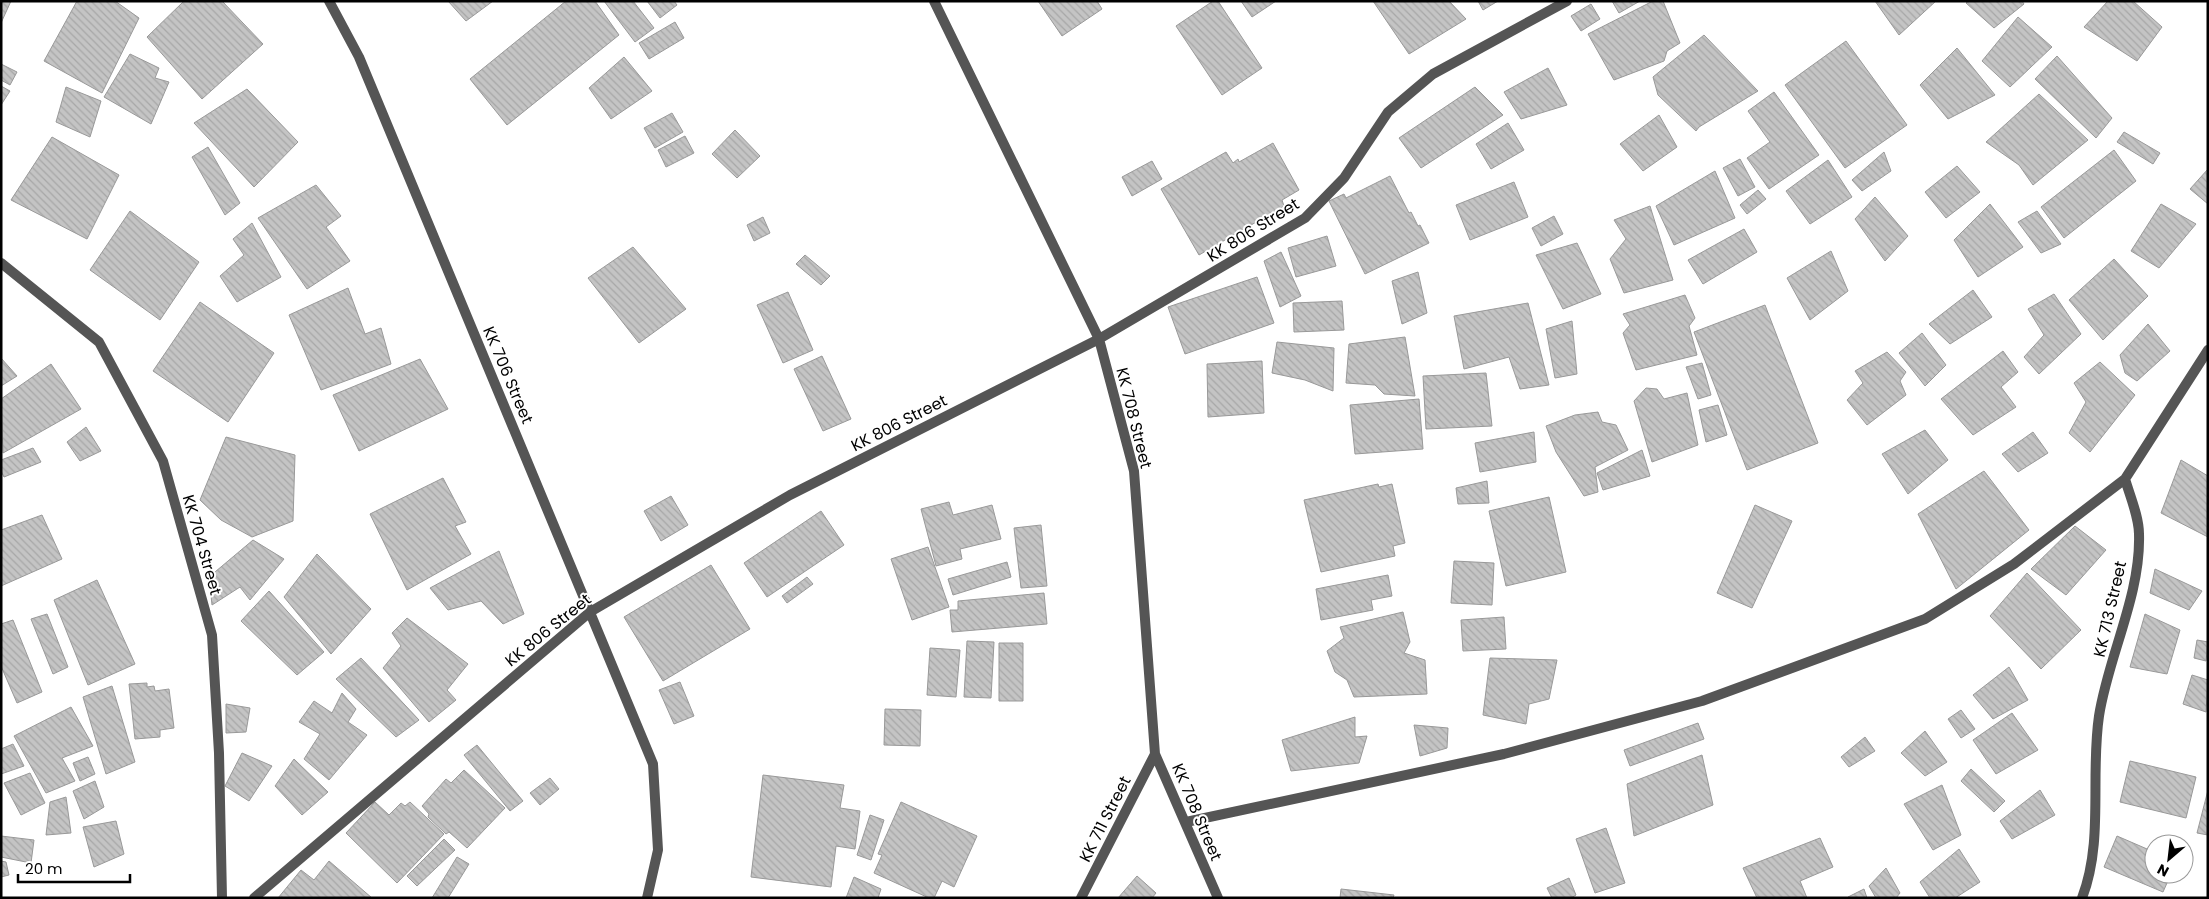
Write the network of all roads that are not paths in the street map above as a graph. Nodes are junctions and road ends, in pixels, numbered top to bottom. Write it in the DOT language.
graph roads {
  1 [pos="329,1"];
  2 [pos="934,1"];
  3 [pos="1567,1"];
  4 [pos="1,263"];
  5 [pos="1098,339"];
  6 [pos="2208,350"];
  7 [pos="2125,479"];
  8 [pos="590,612"];
  9 [pos="1155,754"];
  10 [pos="1186,822"];
  11 [pos="222,898"];
  12 [pos="254,898"];
  13 [pos="647,898"];
  14 [pos="1081,898"];
  15 [pos="1218,898"];
  16 [pos="2082,898"];
  1 -- 8 [label="street, KK 706 Street"];
  2 -- 5 [label="street, KK 708 Street"];
  3 -- 5 [label="street, KK 806 Street"];
  4 -- 11 [label="street, KK 704 Street"];
  5 -- 8 [label="street, KK 806 Street"];
  5 -- 9 [label="street, KK 708 Street"];
  6 -- 7 [label="street"];
  7 -- 10 [label="street"];
  7 -- 16 [label="street, KK 713 Street"];
  8 -- 12 [label="street, KK 806 Street"];
  8 -- 13 [label="street, KK 706 Street"];
  9 -- 10 [label="street, KK 708 Street"];
  9 -- 14 [label="street, KK 711 Street"];
  10 -- 15 [label="street, KK 708 Street"];
}
